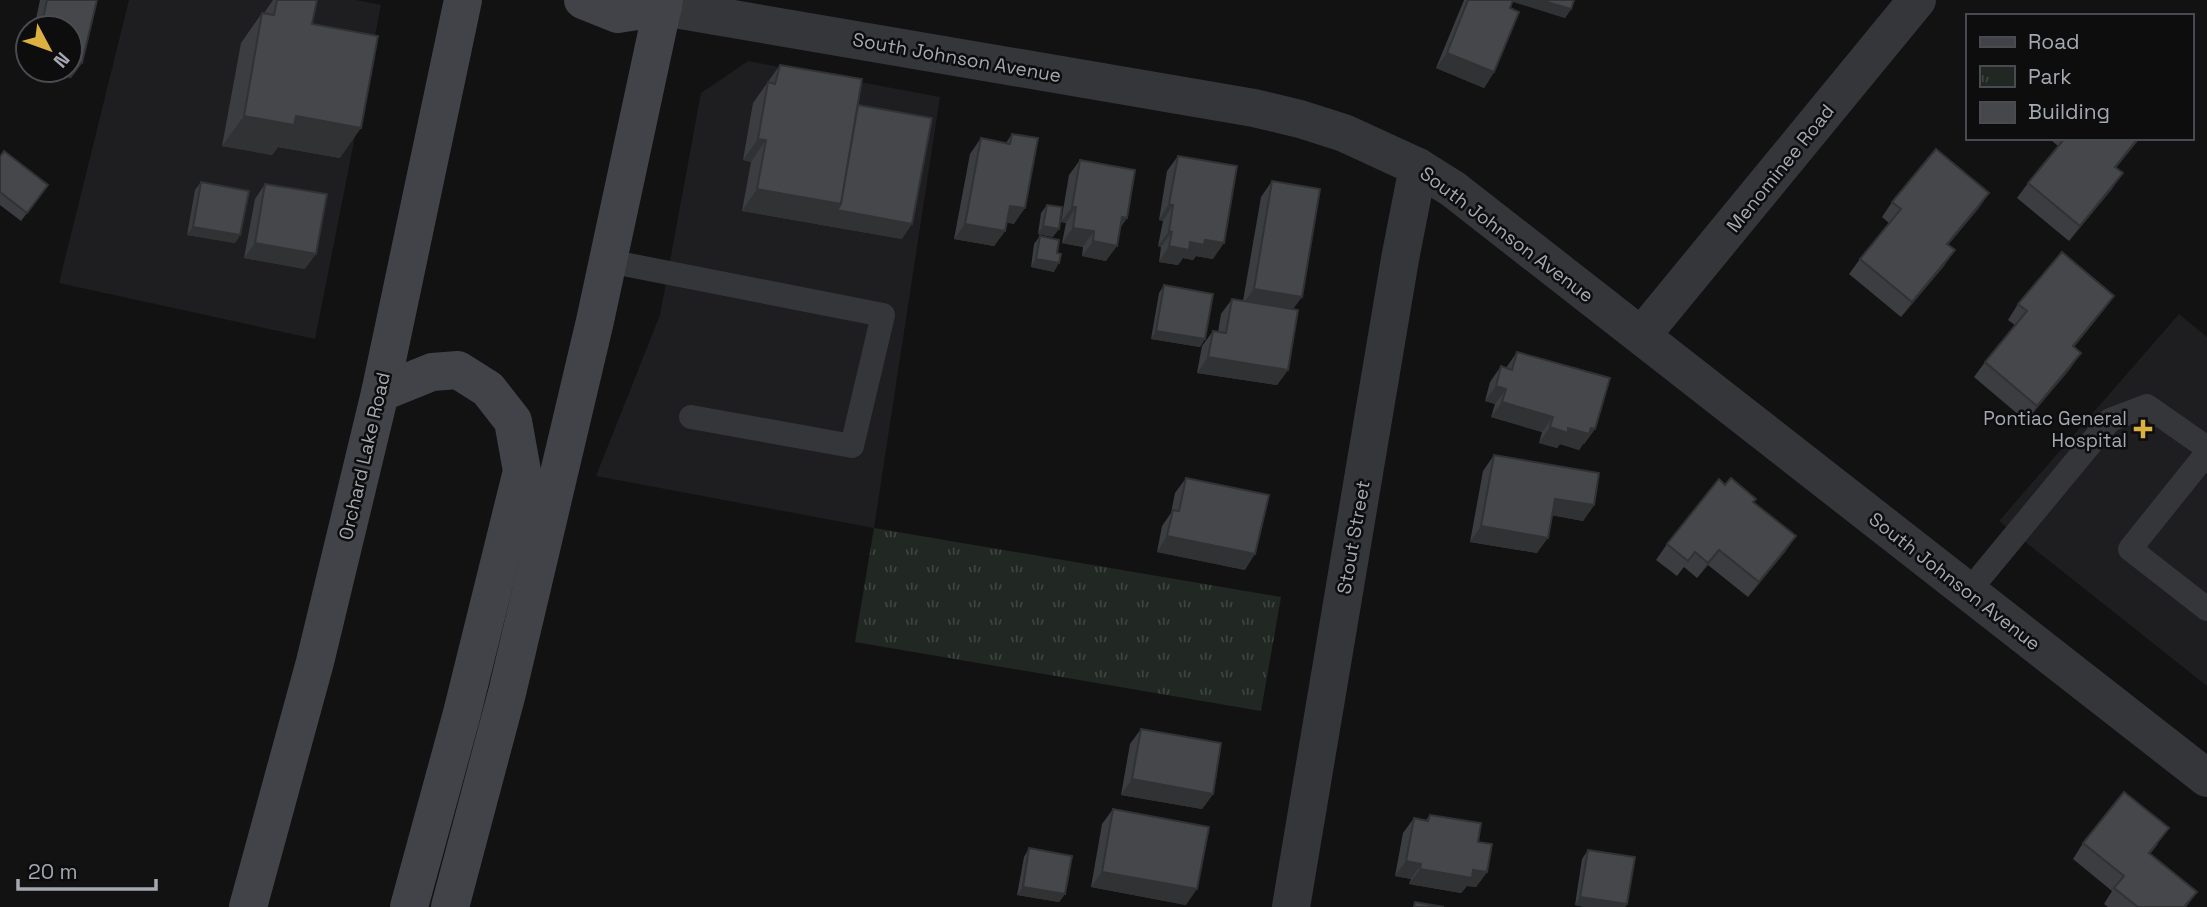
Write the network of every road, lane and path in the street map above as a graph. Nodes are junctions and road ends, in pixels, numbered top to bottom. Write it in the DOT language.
graph roads {
  1 [pos="463,0"];
  2 [pos="583,0"];
  3 [pos="1917,0"];
  4 [pos="663,3"];
  5 [pos="1418,167"];
  6 [pos="608,261"];
  7 [pos="1642,335"];
  8 [pos="380,393"];
  9 [pos="691,417"];
  10 [pos="2207,451"];
  11 [pos="1968,592"];
  12 [pos="2207,609"];
  13 [pos="2207,778"];
  14 [pos="248,907"];
  15 [pos="409,907"];
  16 [pos="450,907"];
  17 [pos="1291,907"];
  1 -- 8 [label="main road, Orchard Lake Road"];
  2 -- 4 [label="main road"];
  3 -- 7 [label="street, Menominee Road"];
  4 -- 5 [label="street, South Johnson Avenue"];
  4 -- 6 [label="main road"];
  5 -- 7 [label="street, South Johnson Avenue"];
  5 -- 17 [label="street, Stout Street"];
  6 -- 9 [label="lane"];
  6 -- 16 [label="main road"];
  7 -- 11 [label="street, South Johnson Avenue"];
  8 -- 14 [label="main road, Orchard Lake Road"];
  8 -- 15 [label="main road"];
  10 -- 11 [label="lane"];
  10 -- 12 [label="lane"];
  11 -- 13 [label="street, South Johnson Avenue"];
}
